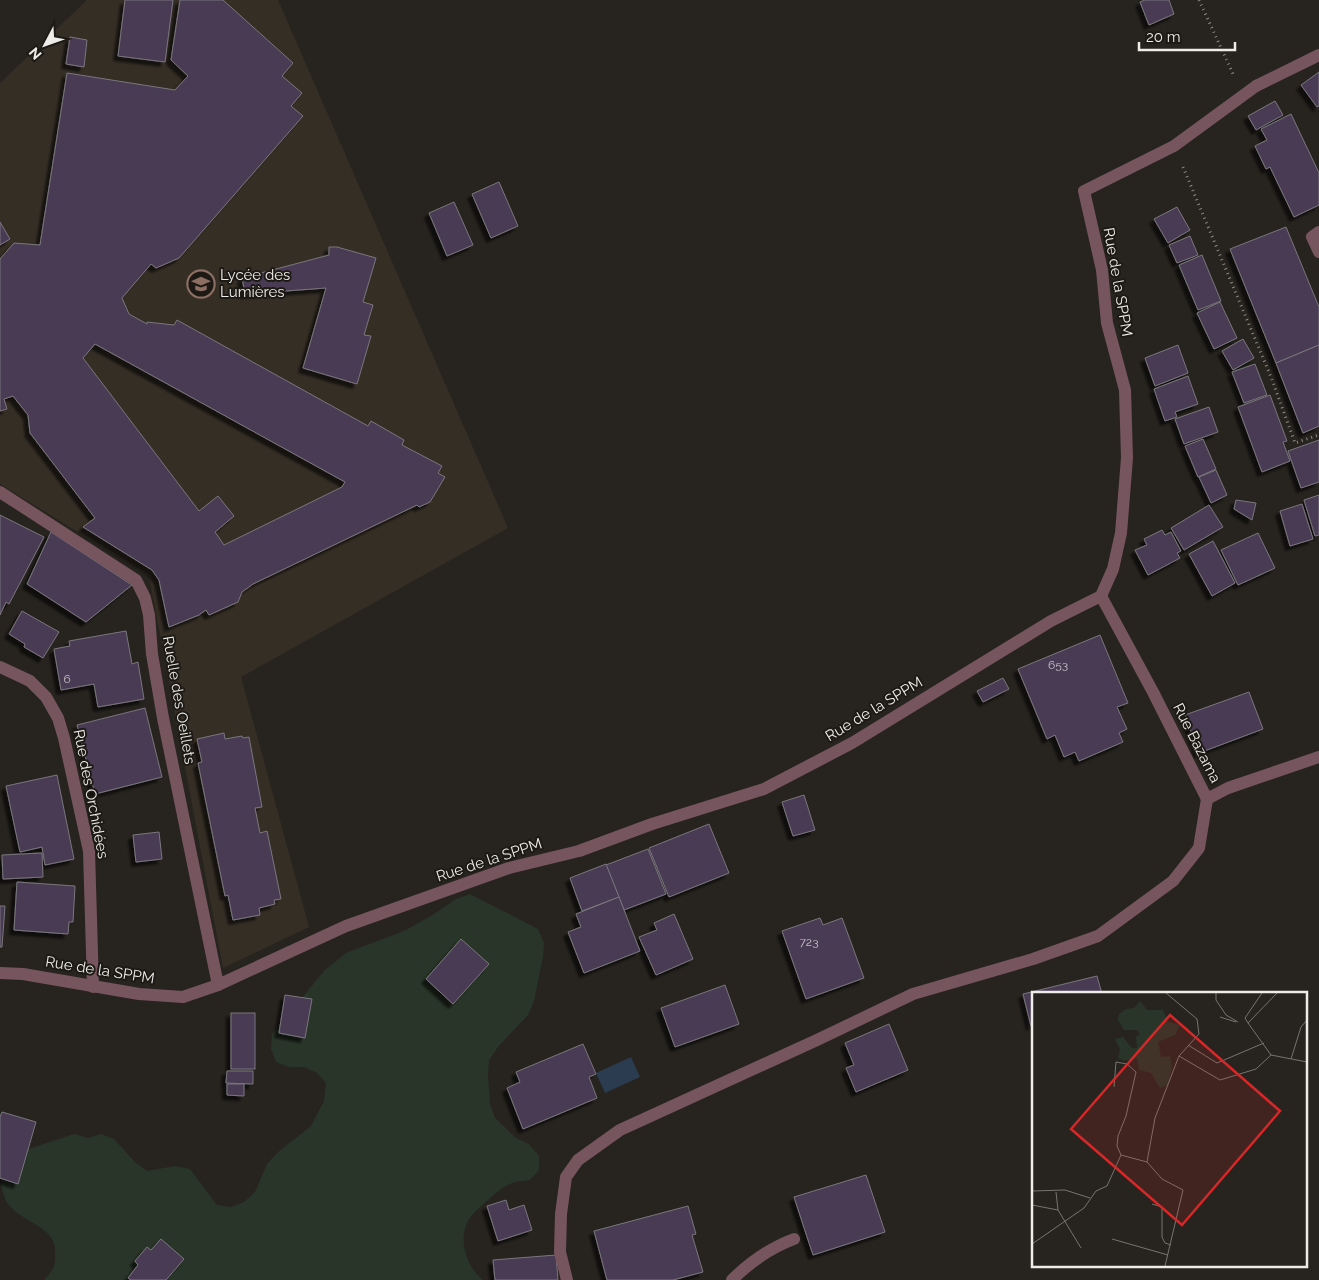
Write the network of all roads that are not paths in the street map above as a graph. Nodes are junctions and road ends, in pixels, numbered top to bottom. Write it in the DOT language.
graph roads {
  1 [pos="1319,55"];
  2 [pos="1319,232"];
  3 [pos="1319,252"];
  4 [pos="0,492"];
  5 [pos="1100,596"];
  6 [pos="0,667"];
  7 [pos="1319,757"];
  8 [pos="1206,799"];
  9 [pos="0,973"];
  10 [pos="218,985"];
  11 [pos="94,987"];
  12 [pos="794,1239"];
  13 [pos="566,1280"];
  14 [pos="732,1280"];
  1 -- 5 [label="street, Rue de la SPPM"];
  2 -- 3 [label="street"];
  4 -- 10 [label="street, Ruelle des Oeillets"];
  5 -- 8 [label="street, Rue Bazama"];
  5 -- 10 [label="street, Rue de la SPPM"];
  6 -- 11 [label="street, Rue des Orchidées"];
  7 -- 8 [label="street, Rue Bazama"];
  8 -- 13 [label="street"];
  9 -- 11 [label="street, Rue de la SPPM"];
  10 -- 11 [label="street, Rue de la SPPM"];
  12 -- 14 [label="street"];
}
